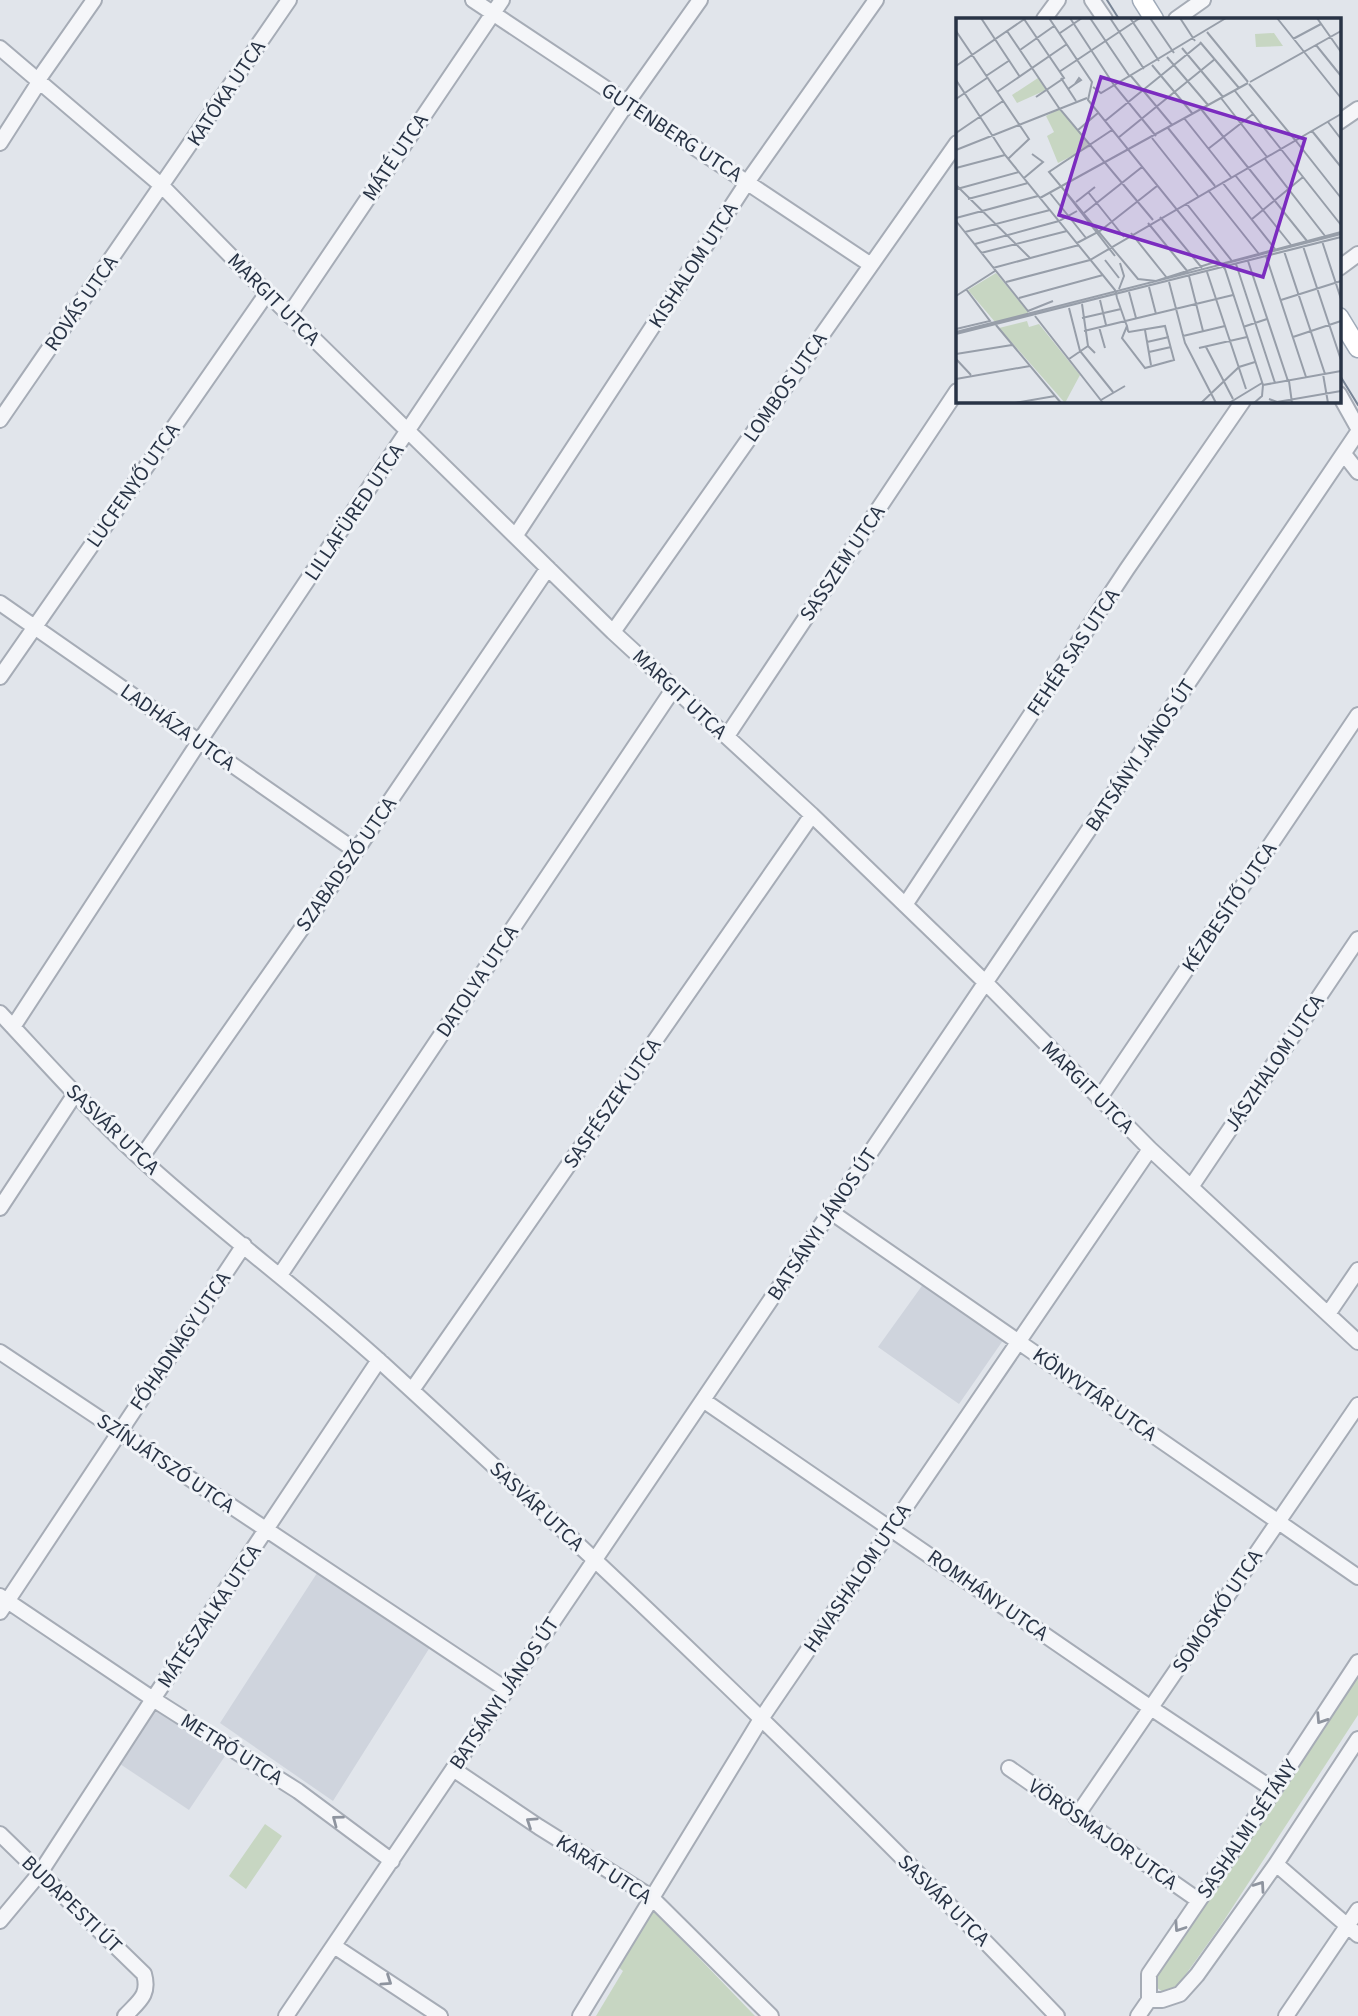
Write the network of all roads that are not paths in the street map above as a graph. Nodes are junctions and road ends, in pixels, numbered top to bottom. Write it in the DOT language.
graph roads {
  1 [pos="93,0"];
  2 [pos="289,0"];
  3 [pos="472,0"];
  4 [pos="502,0"];
  5 [pos="699,0"];
  6 [pos="876,0"];
  7 [pos="1058,0"];
  8 [pos="1092,0"];
  9 [pos="1142,0"];
  10 [pos="1203,0"];
  11 [pos="493,14"];
  12 [pos="1045,18"];
  13 [pos="1104,18"];
  14 [pos="1153,18"];
  15 [pos="1177,18"];
  16 [pos="0,48"];
  17 [pos="38,81"];
  18 [pos="627,103"];
  19 [pos="1358,109"];
  20 [pos="1340,121"];
  21 [pos="0,143"];
  22 [pos="956,144"];
  23 [pos="748,181"];
  24 [pos="162,186"];
  25 [pos="1358,254"];
  26 [pos="871,265"];
  27 [pos="1340,267"];
  28 [pos="267,293"];
  29 [pos="289,315"];
  30 [pos="1340,319"];
  31 [pos="1358,348"];
  32 [pos="956,392"];
  33 [pos="1340,396"];
  34 [pos="1242,402"];
  35 [pos="0,420"];
  36 [pos="1358,430"];
  37 [pos="409,431"];
  38 [pos="1344,454"];
  39 [pos="1358,471"];
  40 [pos="516,535"];
  41 [pos="548,568"];
  42 [pos="0,603"];
  43 [pos="35,627"];
  44 [pos="613,632"];
  45 [pos="0,677"];
  46 [pos="674,688"];
  47 [pos="1358,715"];
  48 [pos="727,736"];
  49 [pos="199,742"];
  50 [pos="812,815"];
  51 [pos="356,851"];
  52 [pos="905,905"];
  53 [pos="1358,939"];
  54 [pos="986,982"];
  55 [pos="0,1013"];
  56 [pos="13,1027"];
  57 [pos="75,1094"];
  58 [pos="1099,1099"];
  59 [pos="1150,1149"];
  60 [pos="141,1158"];
  61 [pos="1191,1187"];
  62 [pos="0,1208"];
  63 [pos="831,1212"];
  64 [pos="244,1245"];
  65 [pos="1358,1270"];
  66 [pos="280,1275"];
  67 [pos="1328,1314"];
  68 [pos="1018,1341"];
  69 [pos="1358,1342"];
  70 [pos="0,1352"];
  71 [pos="379,1360"];
  72 [pos="412,1391"];
  73 [pos="703,1400"];
  74 [pos="1358,1405"];
  75 [pos="120,1432"];
  76 [pos="1278,1522"];
  77 [pos="891,1528"];
  78 [pos="267,1529"];
  79 [pos="594,1559"];
  80 [pos="1358,1577"];
  81 [pos="3,1603"];
  82 [pos="1358,1662"];
  83 [pos="507,1690"];
  84 [pos="153,1699"];
  85 [pos="1151,1708"];
  86 [pos="761,1719"];
  87 [pos="1358,1739"];
  88 [pos="1009,1768"];
  89 [pos="453,1769"];
  90 [pos="1274,1790"];
  91 [pos="1076,1817"];
  92 [pos="0,1834"];
  93 [pos="392,1861"];
  94 [pos="1276,1864"];
  95 [pos="40,1873"];
  96 [pos="651,1897"];
  97 [pos="1198,1900"];
  98 [pos="1358,1910"];
  99 [pos="0,1921"];
  100 [pos="1353,1930"];
  101 [pos="334,1946"];
  102 [pos="1149,2000"];
  103 [pos="125,2016"];
  104 [pos="286,2016"];
  105 [pos="440,2016"];
  106 [pos="579,2016"];
  107 [pos="771,2016"];
  108 [pos="1057,2016"];
  109 [pos="1138,2016"];
  110 [pos="1286,2016"];
  1 -- 17 [label="street"];
  2 -- 24 [label="street, KATÓKA UTCA"];
  3 -- 11 [label="street, GUTENBERG UTCA"];
  4 -- 11 [label="street, MÁTÉ UTCA"];
  5 -- 18 [label="street, LILLAFÜRED UTCA"];
  6 -- 23 [label="street, KISHALOM UTCA"];
  7 -- 12 [label="street"];
  8 -- 13 [label="street"];
  9 -- 14 [label="main road"];
  10 -- 15 [label="street"];
  11 -- 18 [label="street, GUTENBERG UTCA"];
  11 -- 29 [label="street, MÁTÉ UTCA"];
  16 -- 17 [label="street, MARGIT UTCA"];
  17 -- 21 [label="street"];
  17 -- 24 [label="street, MARGIT UTCA"];
  18 -- 23 [label="street, GUTENBERG UTCA"];
  18 -- 37 [label="street, LILLAFÜRED UTCA"];
  19 -- 20 [label="street"];
  22 -- 26 [label="street, LOMBOS UTCA"];
  23 -- 26 [label="street, GUTENBERG UTCA"];
  23 -- 40 [label="street, KISHALOM UTCA"];
  24 -- 28 [label="street, MARGIT UTCA"];
  24 -- 35 [label="street, ROVÁS UTCA"];
  25 -- 27 [label="street"];
  26 -- 44 [label="street, LOMBOS UTCA"];
  28 -- 29 [label="street, MARGIT UTCA"];
  28 -- 43 [label="street, LUCFENYŐ UTCA"];
  29 -- 37 [label="street, MARGIT UTCA"];
  30 -- 31 [label="main road"];
  32 -- 48 [label="street, SASSZEM UTCA"];
  33 -- 36 [label="street"];
  34 -- 52 [label="street, FEHÉR SAS UTCA"];
  36 -- 38 [label="street, BATSÁNYI JÁNOS ÚT"];
  37 -- 40 [label="street, MARGIT UTCA"];
  37 -- 49 [label="street, LILLAFÜRED UTCA"];
  38 -- 39 [label="street"];
  38 -- 54 [label="street, BATSÁNYI JÁNOS ÚT"];
  40 -- 41 [label="street, MARGIT UTCA"];
  41 -- 44 [label="street, MARGIT UTCA"];
  41 -- 51 [label="street, SZABADSZÓ UTCA"];
  42 -- 43 [label="street, LADHÁZA UTCA"];
  43 -- 45 [label="street, LUCFENYŐ UTCA"];
  43 -- 49 [label="street, LADHÁZA UTCA"];
  44 -- 46 [label="street, MARGIT UTCA"];
  46 -- 48 [label="street, MARGIT UTCA"];
  46 -- 66 [label="street, DATOLYA UTCA"];
  47 -- 58 [label="street, KÉZBESÍTŐ UTCA"];
  48 -- 50 [label="street, MARGIT UTCA"];
  49 -- 51 [label="street, LADHÁZA UTCA"];
  49 -- 56 [label="street, LILLAFÜRED UTCA"];
  50 -- 52 [label="street, MARGIT UTCA"];
  50 -- 72 [label="street, SASFÉSZEK UTCA"];
  51 -- 60 [label="street, SZABADSZÓ UTCA"];
  52 -- 54 [label="street, MARGIT UTCA"];
  53 -- 61 [label="street, JÁSZHALOM UTCA"];
  54 -- 58 [label="street, MARGIT UTCA"];
  54 -- 63 [label="street, BATSÁNYI JÁNOS ÚT"];
  55 -- 56 [label="street, SASVÁR UTCA"];
  56 -- 57 [label="street, SASVÁR UTCA"];
  57 -- 60 [label="street, SASVÁR UTCA"];
  57 -- 62 [label="street"];
  58 -- 59 [label="street, MARGIT UTCA"];
  59 -- 61 [label="street, MARGIT UTCA"];
  59 -- 68 [label="street, HAVASHALOM UTCA"];
  60 -- 64 [label="street, SASVÁR UTCA"];
  61 -- 67 [label="street, MARGIT UTCA"];
  63 -- 68 [label="street, KÖNYVTÁR UTCA"];
  63 -- 73 [label="street, BATSÁNYI JÁNOS ÚT"];
  64 -- 66 [label="street, SASVÁR UTCA"];
  64 -- 75 [label="street, FŐHADNAGY UTCA"];
  65 -- 67 [label="street"];
  66 -- 71 [label="street, SASVÁR UTCA"];
  67 -- 69 [label="street, MARGIT UTCA"];
  68 -- 76 [label="street, KÖNYVTÁR UTCA"];
  68 -- 77 [label="street, HAVASHALOM UTCA"];
  70 -- 75 [label="street, SZÍNJÁTSZÓ UTCA"];
  71 -- 72 [label="street, SASVÁR UTCA"];
  71 -- 78 [label="street, MÁTÉSZALKA UTCA"];
  72 -- 79 [label="street, SASVÁR UTCA"];
  73 -- 77 [label="street, ROMHÁNY UTCA"];
  73 -- 79 [label="street, BATSÁNYI JÁNOS ÚT"];
  74 -- 76 [label="street, SOMOSKŐ UTCA"];
  75 -- 78 [label="street, SZÍNJÁTSZÓ UTCA"];
  75 -- 81 [label="street, FŐHADNAGY UTCA"];
  76 -- 80 [label="street, KÖNYVTÁR UTCA"];
  76 -- 85 [label="street, SOMOSKŐ UTCA"];
  77 -- 85 [label="street, ROMHÁNY UTCA"];
  77 -- 86 [label="street, HAVASHALOM UTCA"];
  78 -- 83 [label="street, SZÍNJÁTSZÓ UTCA"];
  78 -- 84 [label="street, MÁTÉSZALKA UTCA"];
  79 -- 83 [label="street, BATSÁNYI JÁNOS ÚT"];
  79 -- 86 [label="street, SASVÁR UTCA"];
  81 -- 84 [label="street, METRÓ UTCA"];
  82 -- 90 [label="street, SASHALMI SÉTÁNY, one-way"];
  83 -- 89 [label="street, BATSÁNYI JÁNOS ÚT"];
  93 -- 84 [label="street, METRÓ UTCA, one-way"];
  84 -- 95 [label="street, MÁTÉSZALKA UTCA"];
  85 -- 90 [label="street, ROMHÁNY UTCA"];
  85 -- 91 [label="street, SOMOSKŐ UTCA"];
  86 -- 96 [label="street, HAVASHALOM UTCA"];
  86 -- 108 [label="street, SASVÁR UTCA"];
  87 -- 94 [label="street, SASHALMI SÉTÁNY"];
  88 -- 91 [label="street, VÖRÖSMAJOR UTCA"];
  89 -- 93 [label="street, BATSÁNYI JÁNOS ÚT"];
  96 -- 89 [label="street, KARÁT UTCA, one-way"];
  90 -- 97 [label="street, SASHALMI SÉTÁNY"];
  91 -- 97 [label="street, VÖRÖSMAJOR UTCA"];
  92 -- 95 [label="street, BUDAPESTI ÚT"];
  93 -- 101 [label="street, BATSÁNYI JÁNOS ÚT"];
  94 -- 100 [label="street"];
  102 -- 94 [label="street, SASHALMI SÉTÁNY, one-way"];
  95 -- 99 [label="street, MÁTÉSZALKA UTCA"];
  95 -- 103 [label="street, BUDAPESTI ÚT"];
  96 -- 106 [label="street, HAVASHALOM UTCA"];
  96 -- 107 [label="street, KARÁT UTCA"];
  97 -- 102 [label="street, SASHALMI SÉTÁNY, one-way"];
  98 -- 100 [label="street"];
  100 -- 110 [label="street"];
  101 -- 104 [label="street, BATSÁNYI JÁNOS ÚT"];
  101 -- 105 [label="street, one-way"];
  102 -- 109 [label="street, SASHALMI SÉTÁNY"];
}
